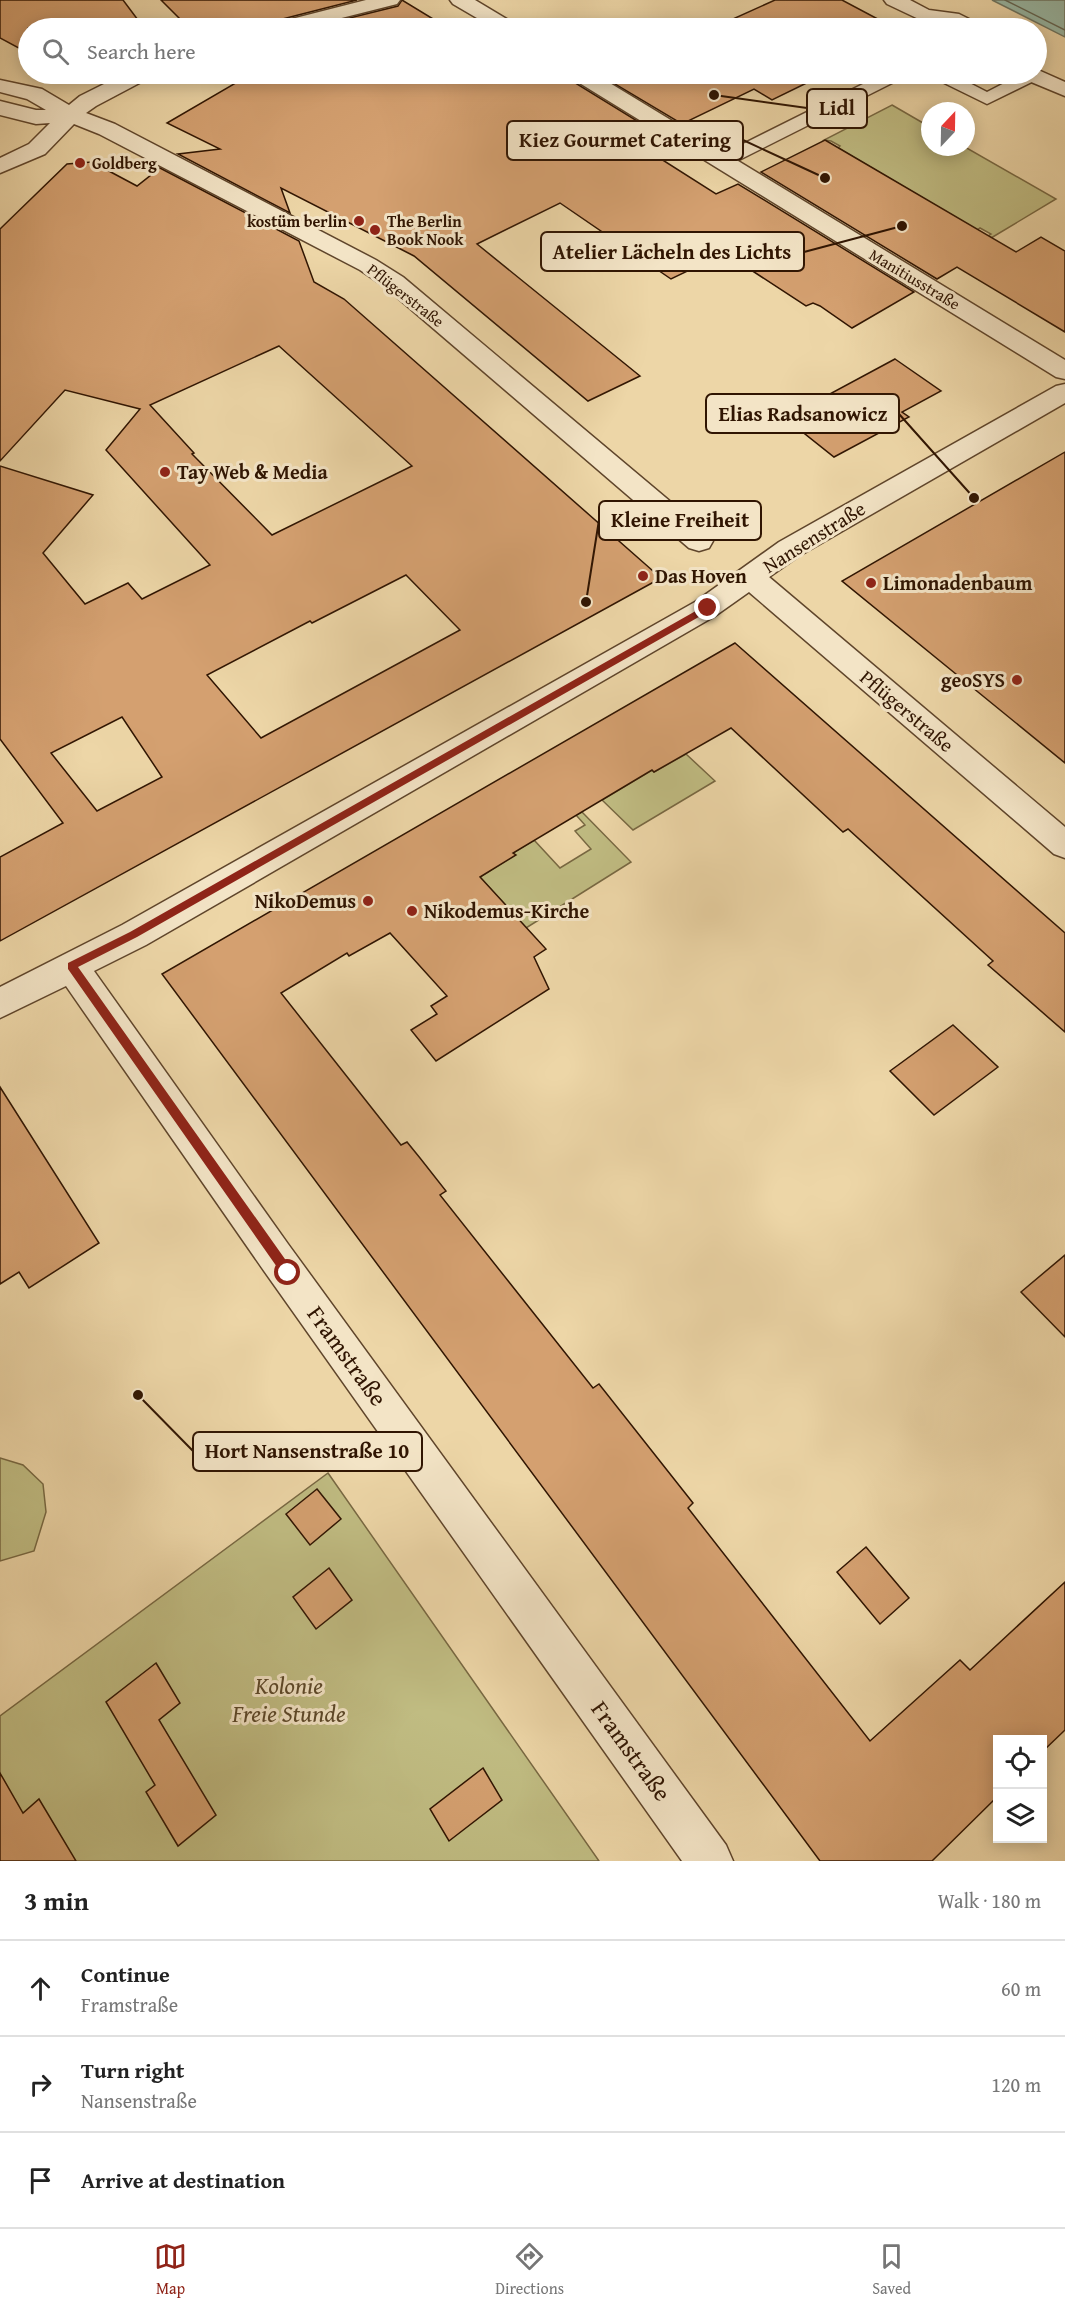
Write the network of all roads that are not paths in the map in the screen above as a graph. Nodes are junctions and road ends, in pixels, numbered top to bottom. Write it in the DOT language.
graph roads {
  1 [pos="390,0"];
  2 [pos="460,0"];
  3 [pos="894,0"];
  4 [pos="319,18"];
  5 [pos="491,18"];
  6 [pos="952,18"];
  7 [pos="1047,81"];
  8 [pos="121,84"];
  9 [pos="597,84"];
  10 [pos="876,84"];
  11 [pos="959,84"];
  12 [pos="1015,84"];
  13 [pos="0,86"];
  14 [pos="1065,90"];
  15 [pos="0,108"];
  16 [pos="79,108"];
  17 [pos="723,161"];
  18 [pos="0,166"];
  19 [pos="1065,371"];
  20 [pos="1065,392"];
  21 [pos="699,541"];
  22 [pos="750,577"];
  23 [pos="1065,845"];
  24 [pos="71,966"];
  25 [pos="0,1003"];
  26 [pos="710,1861"];
  1 -- 4 [label="street"];
  2 -- 5 [label="street"];
  3 -- 6 [label="street"];
  7 -- 14 [label="street"];
  8 -- 16 [label="street"];
  9 -- 17 [label="street, Manitiusstraße"];
  10 -- 17 [label="lane"];
  11 -- 12 [label="lane"];
  13 -- 16 [label="street, Pflügerstraße"];
  15 -- 16 [label="street, Pflügerstraße"];
  16 -- 18 [label="street"];
  16 -- 21 [label="street, Pflügerstraße"];
  17 -- 19 [label="street, Manitiusstraße"];
  20 -- 22 [label="street, Nansenstraße"];
  22 -- 23 [label="street, Pflügerstraße"];
  22 -- 24 [label="street, Nansenstraße"];
  24 -- 25 [label="street, Nansenstraße"];
  24 -- 26 [label="street, Framstraße"];
}
